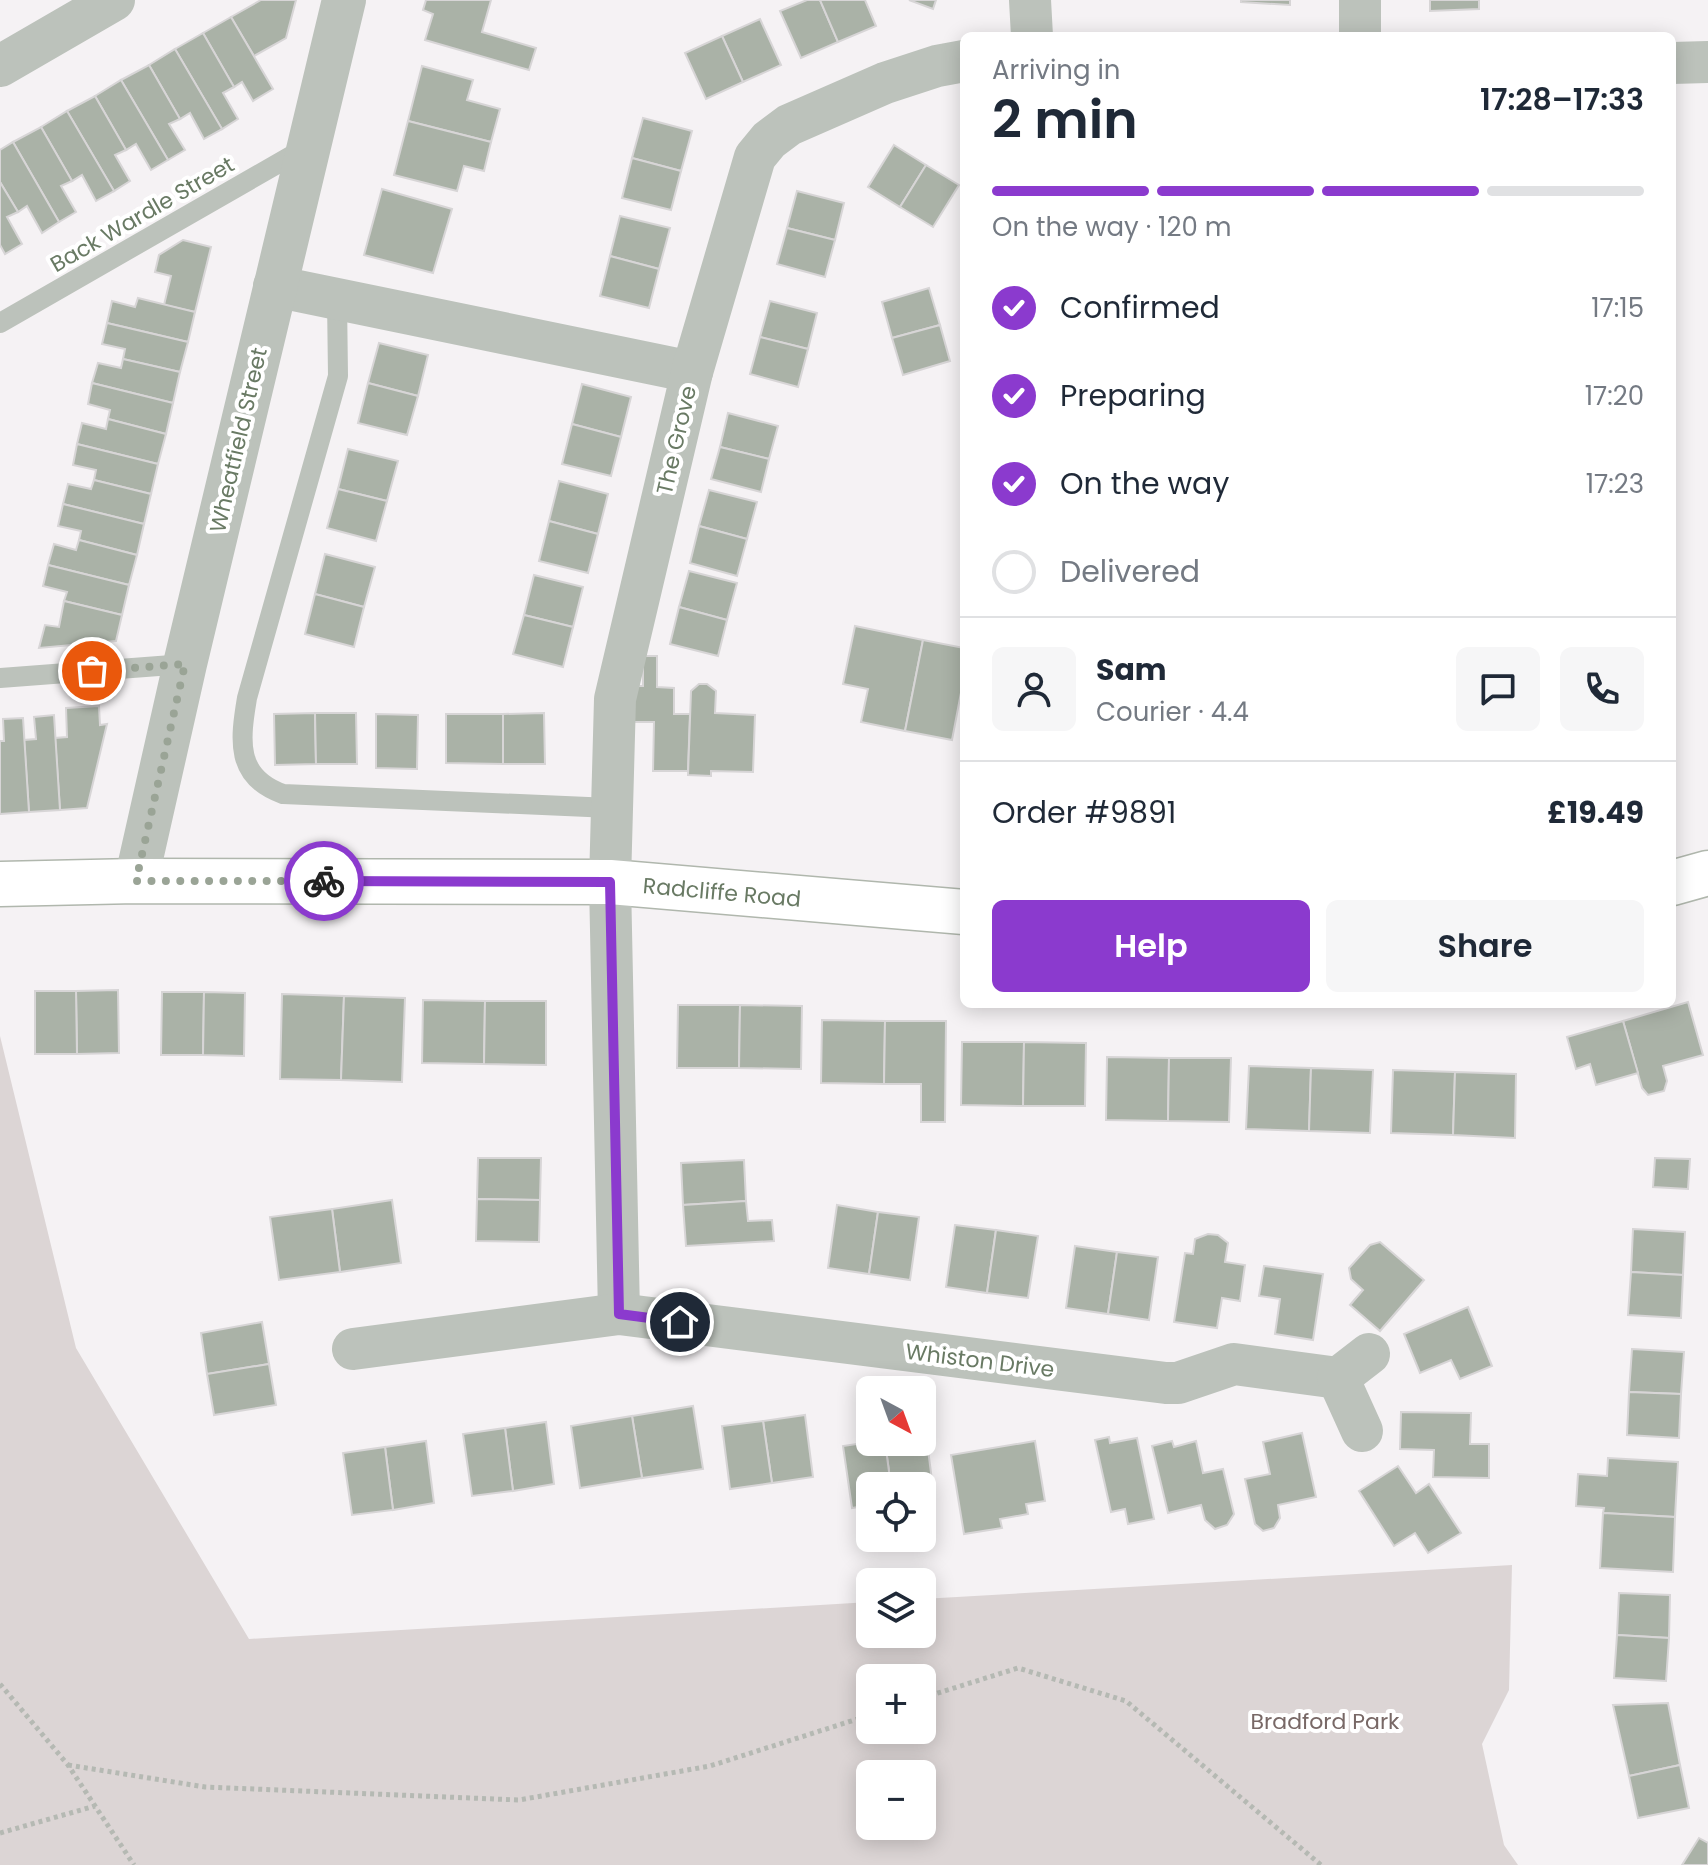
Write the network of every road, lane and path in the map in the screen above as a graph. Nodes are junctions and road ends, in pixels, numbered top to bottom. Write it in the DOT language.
graph roads {
  1 [pos="114,0"];
  2 [pos="344,0"];
  3 [pos="1030,0"];
  4 [pos="1360,0"];
  5 [pos="1032,32"];
  6 [pos="1360,32"];
  7 [pos="960,62"];
  8 [pos="1708,62"];
  9 [pos="1676,63"];
  10 [pos="0,66"];
  11 [pos="309,145"];
  12 [pos="274,286"];
  13 [pos="337,299"];
  14 [pos="0,323"];
  15 [pos="692,372"];
  16 [pos="185,664"];
  17 [pos="0,678"];
  18 [pos="611,808"];
  19 [pos="1708,873"];
  20 [pos="136,881"];
  21 [pos="610,882"];
  22 [pos="1676,882"];
  23 [pos="0,884"];
  24 [pos="960,912"];
  25 [pos="619,1314"];
  26 [pos="353,1349"];
  27 [pos="1362,1431"];
  28 [pos="0,1684"];
  29 [pos="936,1694"];
  30 [pos="856,1719"];
  31 [pos="68,1765"];
  32 [pos="95,1806"];
  33 [pos="0,1833"];
  34 [pos="134,1865"];
  35 [pos="1321,1865"];
  1 -- 10 [label="street"];
  2 -- 11 [label="street, Wheatfield Street"];
  3 -- 5 [label="street"];
  4 -- 6 [label="street"];
  7 -- 15 [label="street"];
  8 -- 9 [label="street"];
  11 -- 12 [label="street, Wheatfield Street"];
  11 -- 14 [label="lane, Back Wardle Street"];
  12 -- 13 [label="street, The Grove"];
  12 -- 16 [label="street, Wheatfield Street"];
  13 -- 15 [label="street, The Grove"];
  13 -- 18 [label="lane"];
  15 -- 18 [label="street, The Grove"];
  16 -- 17 [label="lane"];
  16 -- 20 [label="street, Wheatfield Street"];
  18 -- 21 [label="street, The Grove"];
  19 -- 22 [label="main road"];
  20 -- 21 [label="main road, Radcliffe Road"];
  20 -- 23 [label="main road, Radcliffe Road"];
  21 -- 24 [label="main road, Radcliffe Road"];
  21 -- 25 [label="street"];
  25 -- 26 [label="street, Whiston Drive"];
  25 -- 27 [label="street, Whiston Drive"];
  28 -- 31 [label="path"];
  29 -- 35 [label="path"];
  30 -- 31 [label="path"];
  31 -- 32 [label="path"];
  32 -- 33 [label="path"];
  32 -- 34 [label="path"];
}
